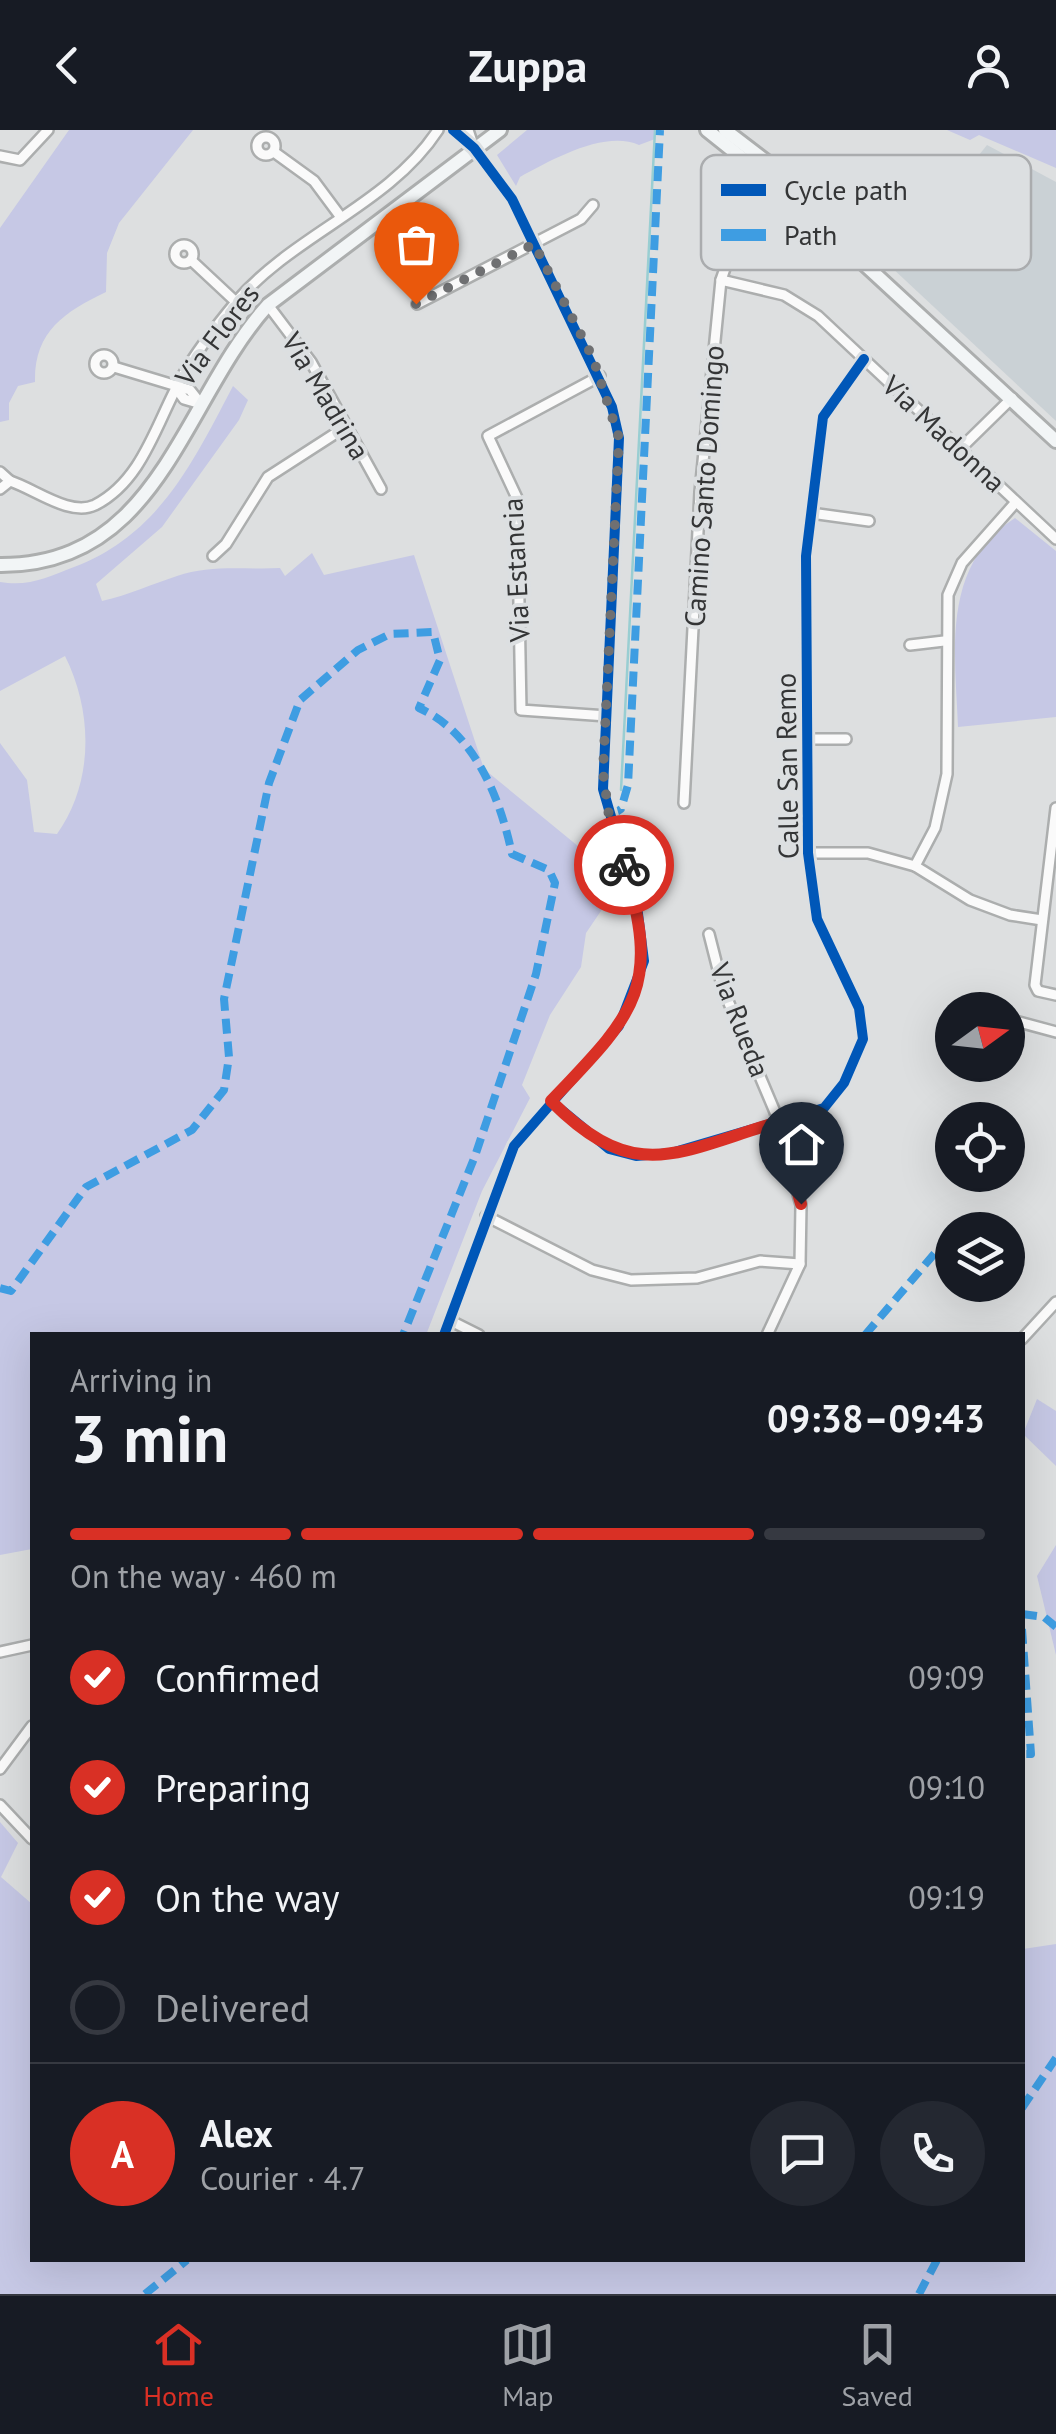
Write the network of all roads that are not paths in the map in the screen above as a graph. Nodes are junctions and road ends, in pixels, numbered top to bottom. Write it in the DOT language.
graph roads {
  1 [pos="48,130"];
  2 [pos="438,130"];
  3 [pos="452,130"];
  4 [pos="468,130"];
  5 [pos="500,130"];
  6 [pos="707,130"];
  7 [pos="725,130"];
  8 [pos="474,148"];
  9 [pos="274,152"];
  10 [pos="738,155"];
  11 [pos="758,155"];
  12 [pos="0,156"];
  13 [pos="593,205"];
  14 [pos="340,216"];
  15 [pos="534,244"];
  16 [pos="192,260"];
  17 [pos="724,270"];
  18 [pos="872,270"];
  19 [pos="720,280"];
  20 [pos="236,302"];
  21 [pos="416,304"];
  22 [pos="268,305"];
  23 [pos="864,359"];
  24 [pos="114,367"];
  25 [pos="600,376"];
  26 [pos="176,388"];
  27 [pos="1012,398"];
  28 [pos="202,404"];
  29 [pos="348,426"];
  30 [pos="1056,441"];
  31 [pos="960,449"];
  32 [pos="0,472"];
  33 [pos="10,481"];
  34 [pos="0,489"];
  35 [pos="381,489"];
  36 [pos="1016,502"];
  37 [pos="811,513"];
  38 [pos="869,521"];
  39 [pos="1056,539"];
  40 [pos="213,556"];
  41 [pos="0,565"];
  42 [pos="944,642"];
  43 [pos="910,645"];
  44 [pos="608,716"];
  45 [pos="806,739"];
  46 [pos="846,739"];
  47 [pos="684,804"];
  48 [pos="1056,808"];
  49 [pos="808,853"];
  50 [pos="915,866"];
  51 [pos="1042,920"];
  52 [pos="709,934"];
  53 [pos="1056,995"];
  54 [pos="1025,1024"];
  55 [pos="1056,1032"];
  56 [pos="551,1101"];
  57 [pos="778,1122"];
  58 [pos="486,1216"];
  59 [pos="800,1264"];
  60 [pos="1056,1302"];
  61 [pos="449,1320"];
  62 [pos="445,1332"];
  63 [pos="473,1332"];
  64 [pos="767,1332"];
  65 [pos="1025,1335"];
  66 [pos="30,1645"];
  67 [pos="0,1652"];
  68 [pos="30,1729"];
  69 [pos="0,1769"];
  70 [pos="0,1805"];
  71 [pos="30,1837"];
  1 -- 12 [label="street"];
  2 -- 14 [label="street, Via Flores"];
  3 -- 8 [label="street"];
  4 -- 8 [label="street"];
  5 -- 8 [label="main road"];
  6 -- 10 [label="main road"];
  7 -- 11 [label="main road"];
  8 -- 15 [label="street"];
  8 -- 22 [label="main road"];
  9 -- 14 [label="street"];
  13 -- 15 [label="street"];
  14 -- 20 [label="street, Via Flores"];
  15 -- 21 [label="street"];
  15 -- 25 [label="street"];
  16 -- 20 [label="street"];
  17 -- 19 [label="street, Camino Santo Domingo"];
  18 -- 27 [label="main road"];
  19 -- 23 [label="street, Via Madonna"];
  19 -- 47 [label="street, Camino Santo Domingo"];
  20 -- 26 [label="street, Via Flores"];
  22 -- 28 [label="main road"];
  22 -- 29 [label="street, Via Madrina"];
  23 -- 31 [label="street, Via Madonna"];
  23 -- 37 [label="street, Calle San Remo"];
  24 -- 26 [label="street"];
  25 -- 44 [label="street"];
  25 -- 44 [label="street, Via Estancia"];
  26 -- 28 [label="street"];
  26 -- 33 [label="street, Via Flores"];
  27 -- 30 [label="main road"];
  27 -- 31 [label="street"];
  28 -- 41 [label="main road"];
  29 -- 35 [label="street, Via Madrina"];
  29 -- 40 [label="street"];
  31 -- 36 [label="street, Via Madonna"];
  32 -- 33 [label="street, Via Flores"];
  33 -- 34 [label="street"];
  36 -- 39 [label="street, Via Madonna"];
  36 -- 42 [label="street"];
  37 -- 38 [label="street"];
  37 -- 45 [label="street, Calle San Remo"];
  42 -- 43 [label="street"];
  42 -- 50 [label="street"];
  44 -- 56 [label="street"];
  45 -- 46 [label="street"];
  45 -- 49 [label="street, Calle San Remo"];
  48 -- 51 [label="street"];
  49 -- 50 [label="street"];
  49 -- 57 [label="street, Calle San Remo"];
  50 -- 51 [label="street"];
  51 -- 53 [label="street"];
  52 -- 57 [label="street, Via Rueda"];
  54 -- 55 [label="street"];
  56 -- 57 [label="street, Calle San Remo"];
  56 -- 58 [label="street"];
  57 -- 59 [label="street, Via Rueda"];
  58 -- 59 [label="street"];
  58 -- 61 [label="street"];
  59 -- 64 [label="street, Via Rueda"];
  60 -- 65 [label="street"];
  61 -- 62 [label="street"];
  61 -- 63 [label="street"];
  66 -- 67 [label="street"];
  68 -- 69 [label="street"];
  70 -- 71 [label="street"];
}
